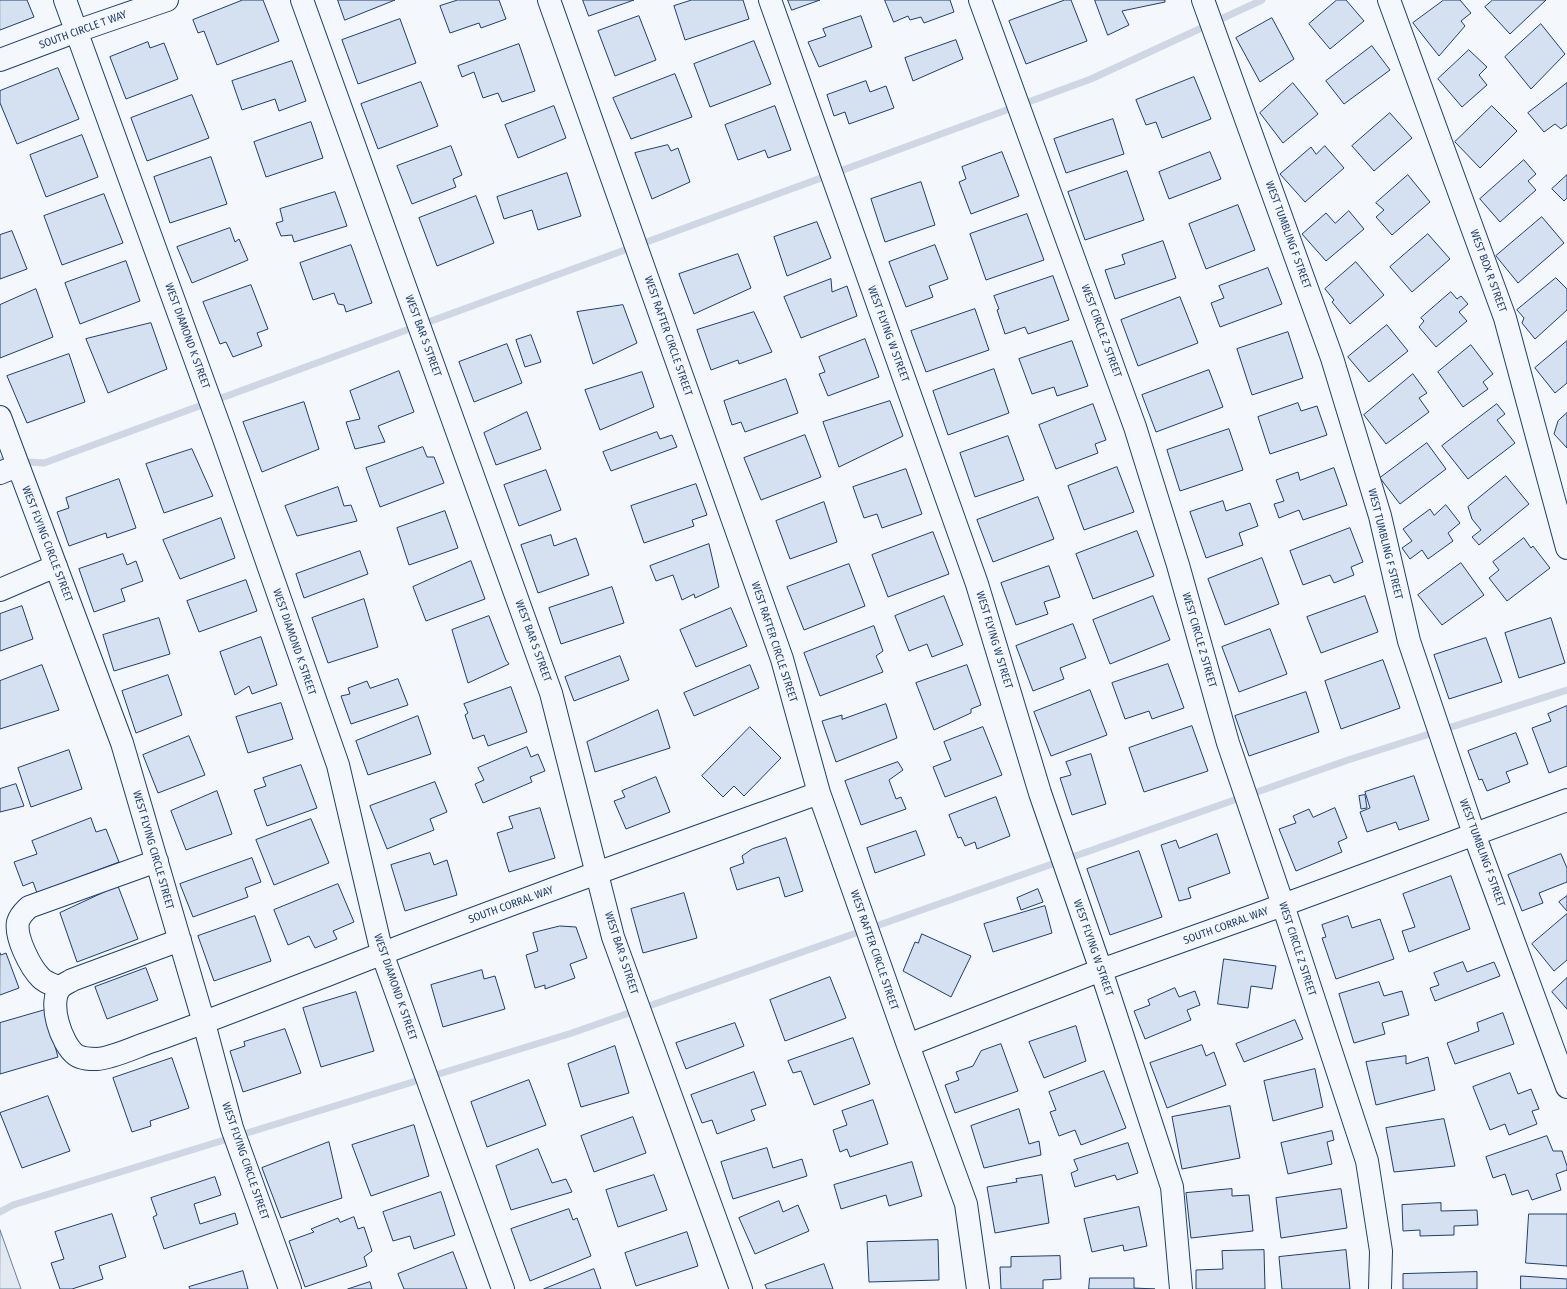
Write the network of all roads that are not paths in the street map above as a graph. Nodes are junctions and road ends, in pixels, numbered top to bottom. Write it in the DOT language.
graph roads {
  1 [pos="66,0"];
  2 [pos="167,0"];
  3 [pos="302,0"];
  4 [pos="549,0"];
  5 [pos="770,0"];
  6 [pos="980,0"];
  7 [pos="1203,0"];
  8 [pos="1389,0"];
  9 [pos="77,31"];
  10 [pos="0,60"];
  11 [pos="0,417"];
  12 [pos="9,469"];
  13 [pos="1567,548"];
  14 [pos="56,566"];
  15 [pos="0,590"];
  16 [pos="819,793"];
  17 [pos="1567,800"];
  18 [pos="1474,834"];
  19 [pos="157,861"];
  20 [pos="598,873"];
  21 [pos="1283,905"];
  22 [pos="180,940"];
  23 [pos="382,953"];
  24 [pos="1101,970"];
  25 [pos="60,988"];
  26 [pos="204,1023"];
  27 [pos="908,1045"];
  28 [pos="1567,1088"];
  29 [pos="290,1289"];
  30 [pos="503,1289"];
  31 [pos="741,1289"];
  32 [pos="978,1289"];
  33 [pos="1181,1289"];
  34 [pos="1380,1289"];
  1 -- 9 [label="street, WEST DIAMOND K STREET"];
  2 -- 9 [label="street, SOUTH CIRCLE T WAY"];
  3 -- 20 [label="street, WEST BAR S STREET"];
  4 -- 16 [label="street, WEST RAFTER CIRCLE STREET"];
  5 -- 24 [label="street, WEST FLYING W STREET"];
  6 -- 21 [label="street, WEST CIRCLE Z STREET"];
  7 -- 18 [label="street, WEST TUMBLING F STREET"];
  8 -- 13 [label="street, WEST BOX R STREET"];
  9 -- 10 [label="street, SOUTH CIRCLE T WAY"];
  9 -- 23 [label="street, WEST DIAMOND K STREET"];
  11 -- 12 [label="street, WEST FLYING CIRCLE STREET"];
  12 -- 14 [label="street, WEST FLYING CIRCLE STREET"];
  14 -- 15 [label="street"];
  14 -- 19 [label="street, WEST FLYING CIRCLE STREET"];
  16 -- 20 [label="street, SOUTH CORRAL WAY"];
  16 -- 27 [label="street, WEST RAFTER CIRCLE STREET"];
  17 -- 18 [label="street, SOUTH CORRAL WAY"];
  18 -- 21 [label="street, SOUTH CORRAL WAY"];
  18 -- 28 [label="street, WEST TUMBLING F STREET"];
  19 -- 22 [label="street, WEST FLYING CIRCLE STREET"];
  19 -- 25 [label="street"];
  20 -- 23 [label="street, SOUTH CORRAL WAY"];
  20 -- 31 [label="street, WEST BAR S STREET"];
  21 -- 24 [label="street, SOUTH CORRAL WAY"];
  21 -- 34 [label="street, WEST CIRCLE Z STREET"];
  22 -- 25 [label="street"];
  22 -- 26 [label="street, WEST FLYING CIRCLE STREET"];
  23 -- 26 [label="street, SOUTH CORRAL WAY"];
  23 -- 30 [label="street, WEST DIAMOND K STREET"];
  24 -- 27 [label="street, SOUTH CORRAL WAY"];
  24 -- 33 [label="street, WEST FLYING W STREET"];
  25 -- 26 [label="street, SOUTH CORRAL WAY"];
  26 -- 29 [label="street, WEST FLYING CIRCLE STREET"];
  27 -- 32 [label="street, WEST RAFTER CIRCLE STREET"];
}
